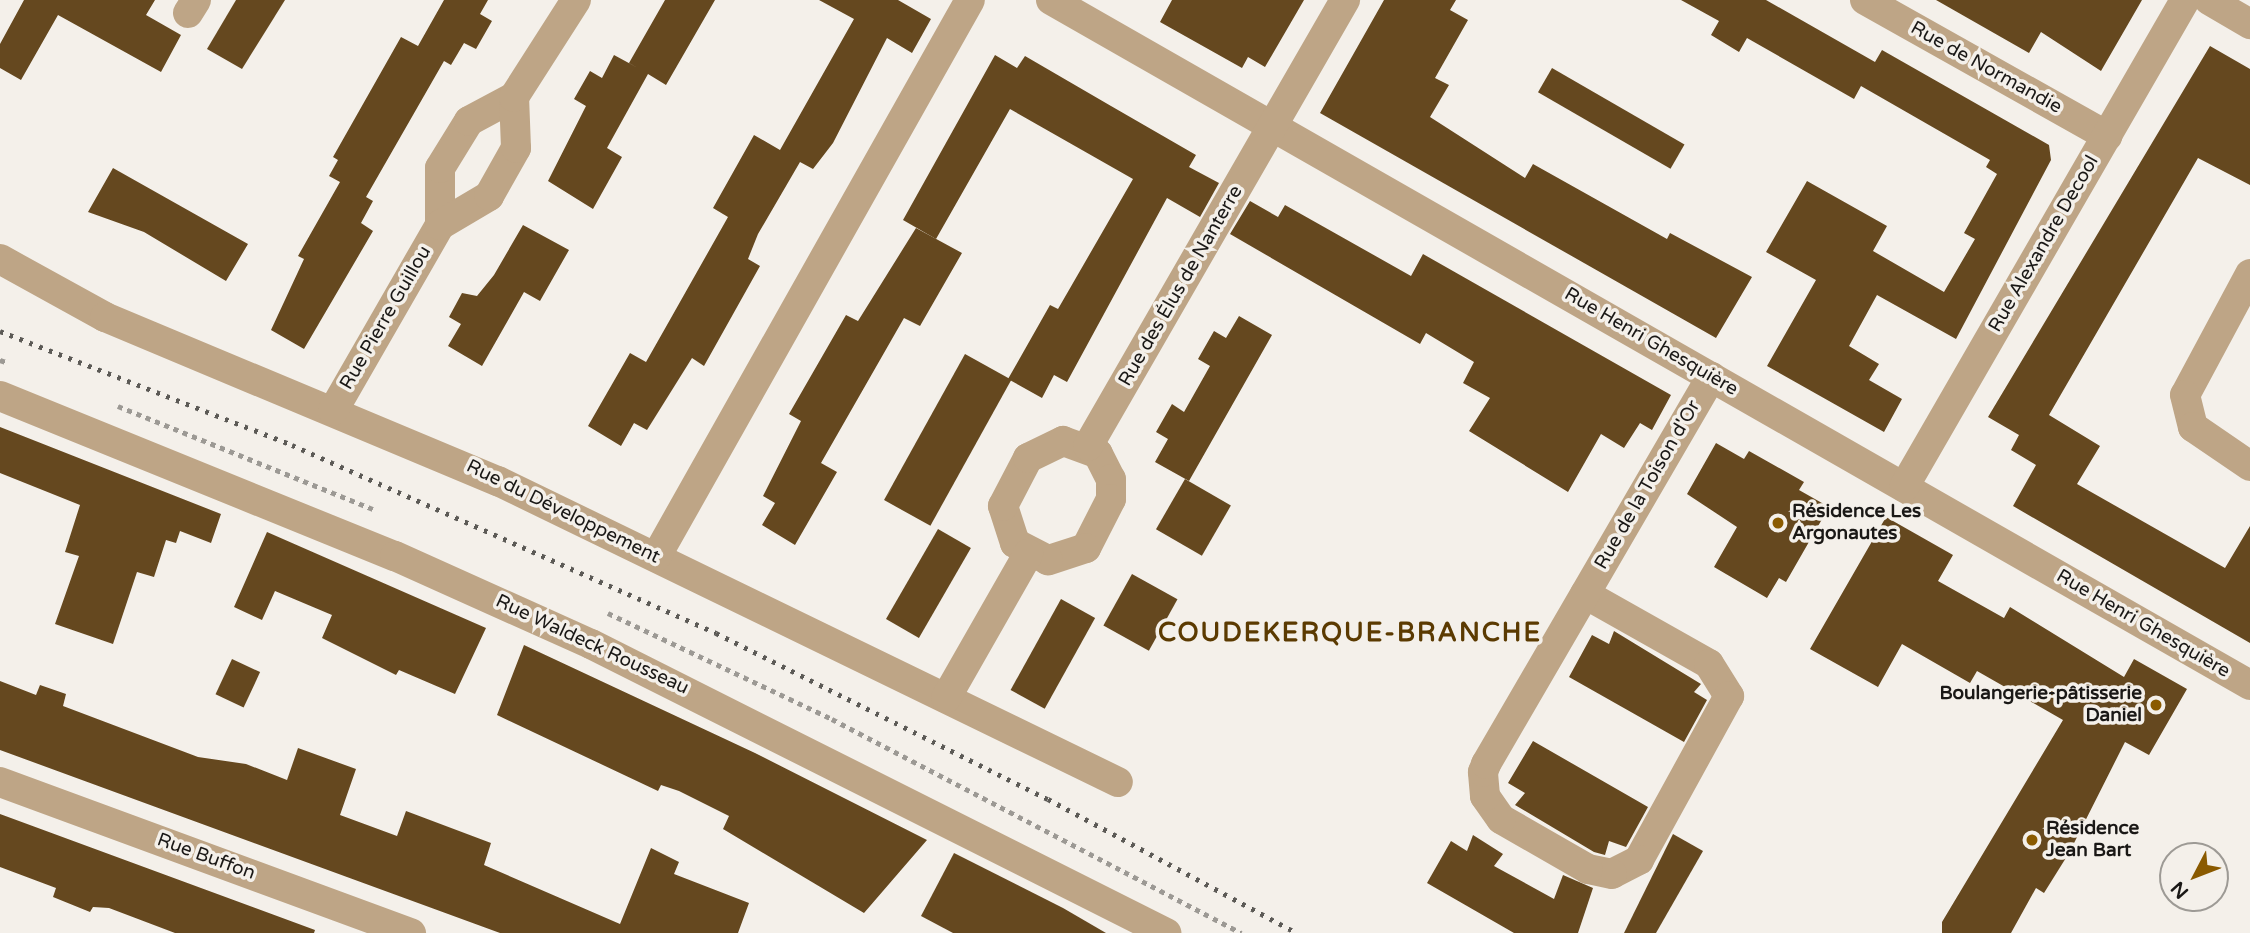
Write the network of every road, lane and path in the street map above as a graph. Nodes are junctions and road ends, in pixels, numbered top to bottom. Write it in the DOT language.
graph roads {
  1 [pos="576,0"];
  2 [pos="970,0"];
  3 [pos="1051,0"];
  4 [pos="1345,0"];
  5 [pos="1866,0"];
  6 [pos="2185,0"];
  7 [pos="2209,0"];
  8 [pos="2250,24"];
  9 [pos="514,97"];
  10 [pos="1273,126"];
  11 [pos="2107,136"];
  12 [pos="440,226"];
  13 [pos="0,259"];
  14 [pos="2250,274"];
  15 [pos="1711,377"];
  16 [pos="0,396"];
  17 [pos="332,411"];
  18 [pos="1088,446"];
  19 [pos="2250,466"];
  20 [pos="1903,487"];
  21 [pos="1028,554"];
  22 [pos="656,557"];
  23 [pos="1585,594"];
  24 [pos="2250,685"];
  25 [pos="946,698"];
  26 [pos="0,782"];
  27 [pos="1118,782"];
  28 [pos="411,933"];
  29 [pos="1166,933"];
  1 -- 9 [label="street, Rue Pierre Guillou"];
  2 -- 22 [label="street"];
  3 -- 10 [label="street, Rue Henri Ghesquière"];
  4 -- 10 [label="street, Rue des Élus de Nanterre"];
  5 -- 11 [label="street, Rue de Normandie"];
  6 -- 11 [label="street, Rue Alexandre Decool"];
  7 -- 8 [label="street"];
  9 -- 12 [label="street, Rue Pierre Guillou"];
  9 -- 12 [label="street, Rue Pierre Guillou"];
  10 -- 15 [label="street, Rue Henri Ghesquière"];
  10 -- 18 [label="street, Rue des Élus de Nanterre"];
  11 -- 20 [label="street, Rue Alexandre Decool"];
  12 -- 17 [label="street, Rue Pierre Guillou"];
  13 -- 17 [label="street, Rue du Développement"];
  14 -- 19 [label="street"];
  15 -- 20 [label="street, Rue Henri Ghesquière"];
  15 -- 23 [label="street, Rue de la Toison d'Or"];
  16 -- 29 [label="street, Rue Waldeck Rousseau"];
  17 -- 22 [label="street, Rue du Développement"];
  18 -- 21 [label="street"];
  18 -- 21 [label="street"];
  20 -- 24 [label="street, Rue Henri Ghesquière"];
  21 -- 25 [label="street"];
  22 -- 25 [label="street, Rue du Développement"];
  23 -- 23 [label="street, Rue de la Toison d'Or"];
  25 -- 27 [label="street, Rue du Développement"];
  26 -- 28 [label="street, Rue Buffon"];
}
